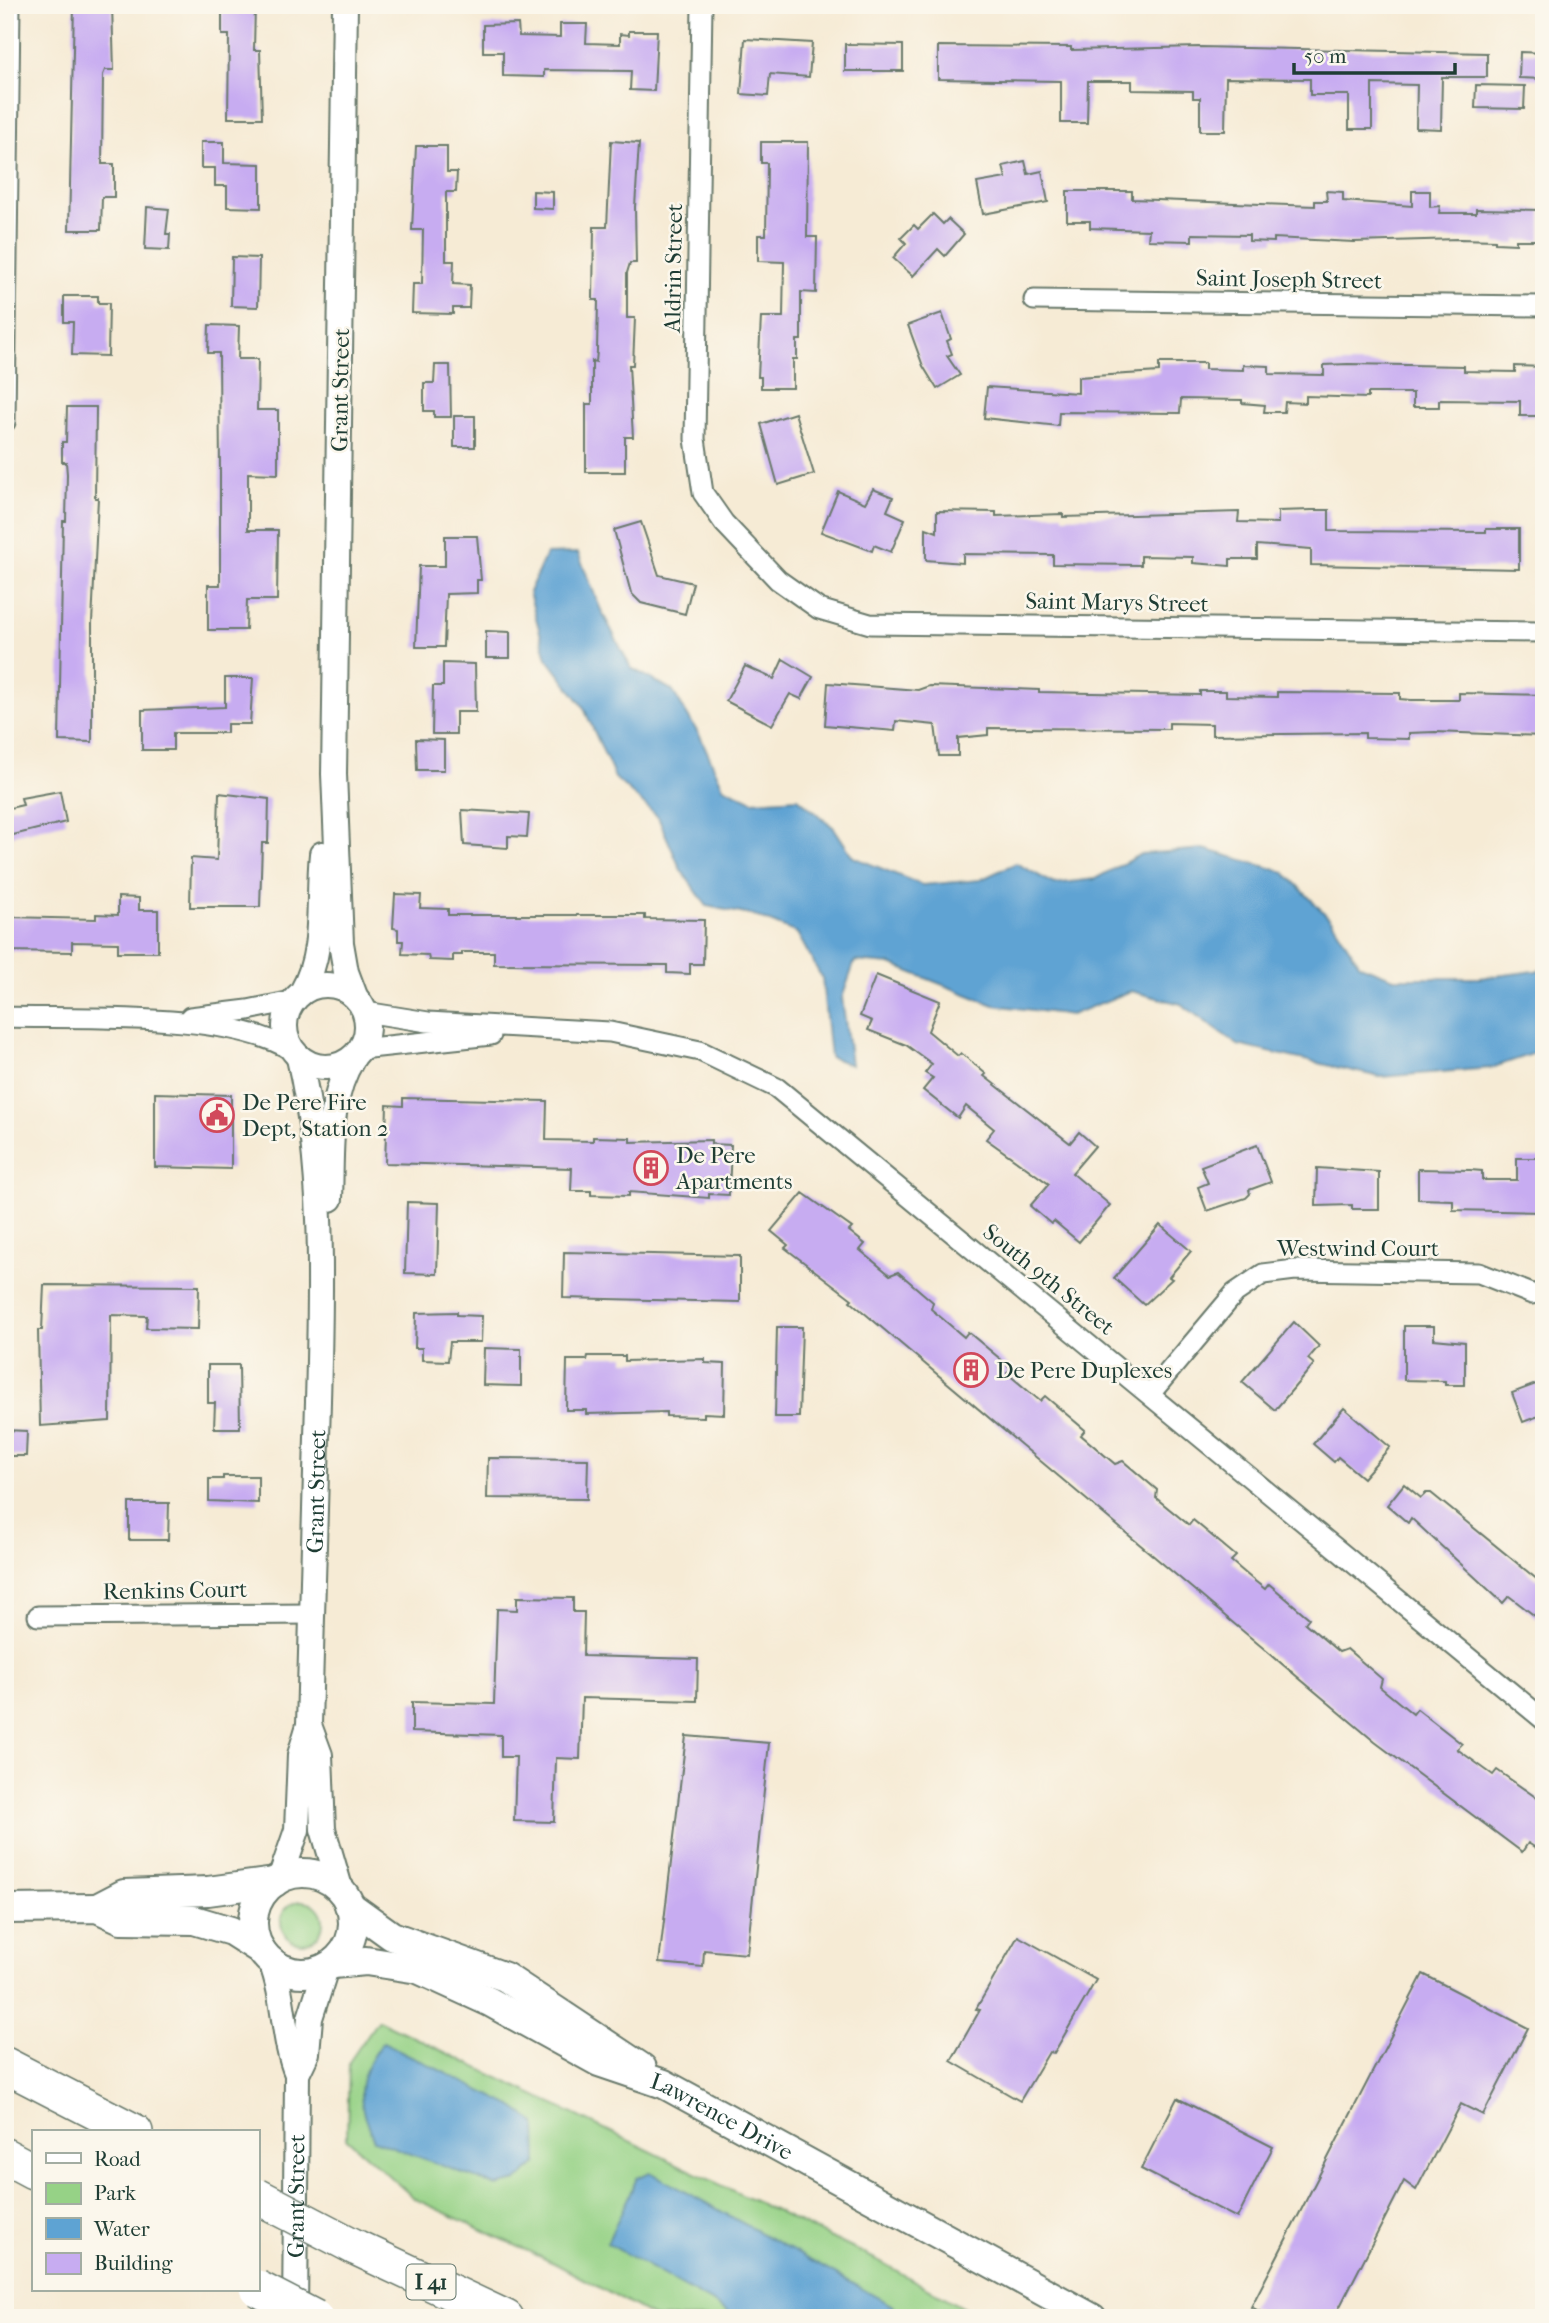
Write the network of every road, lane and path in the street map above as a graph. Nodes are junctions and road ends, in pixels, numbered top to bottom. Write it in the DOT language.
graph roads {
  1 [pos="10,5"];
  2 [pos="345,5"];
  3 [pos="702,5"];
  4 [pos="7,130"];
  5 [pos="1034,300"];
  6 [pos="1544,306"];
  7 [pos="5,422"];
  8 [pos="724,523"];
  9 [pos="1544,632"];
  10 [pos="334,774"];
  11 [pos="297,997"];
  12 [pos="360,1004"];
  13 [pos="5,1017"];
  14 [pos="150,1021"];
  15 [pos="541,1030"];
  16 [pos="296,1054"];
  17 [pos="357,1054"];
  18 [pos="321,1259"];
  19 [pos="1532,1294"];
  20 [pos="1150,1394"];
  21 [pos="313,1614"];
  22 [pos="38,1616"];
  23 [pos="1544,1720"];
  24 [pos="309,1725"];
  25 [pos="277,1880"];
  26 [pos="345,1898"];
  27 [pos="97,1908"];
  28 [pos="5,1909"];
  29 [pos="266,1956"];
  30 [pos="329,1966"];
  31 [pos="5,2065"];
  32 [pos="297,2074"];
  33 [pos="664,2084"];
  34 [pos="131,2130"];
  35 [pos="5,2156"];
  36 [pos="32,2170"];
  37 [pos="259,2197"];
  38 [pos="259,2289"];
  39 [pos="295,2318"];
  40 [pos="315,2318"];
  41 [pos="506,2318"];
  42 [pos="1092,2318"];
  1 -- 4 [label="street"];
  2 -- 10 [label="street, Grant Street"];
  3 -- 8 [label="street, Aldrin Street"];
  4 -- 7 [label="street"];
  5 -- 6 [label="street, Saint Joseph Street"];
  8 -- 9 [label="street, Saint Marys Street"];
  10 -- 11 [label="street, Grant Street"];
  10 -- 12 [label="street, Grant Street"];
  11 -- 12 [label="street"];
  11 -- 14 [label="street"];
  11 -- 16 [label="street, Grant Street"];
  12 -- 15 [label="street, South 9th Street"];
  12 -- 17 [label="street, Grant Street"];
  13 -- 14 [label="street"];
  14 -- 16 [label="street"];
  15 -- 17 [label="street, South 9th Street"];
  15 -- 20 [label="street, South 9th Street"];
  16 -- 17 [label="street"];
  16 -- 18 [label="street, Grant Street"];
  17 -- 18 [label="street, Grant Street"];
  18 -- 21 [label="street, Grant Street"];
  19 -- 20 [label="street, Westwind Court"];
  20 -- 23 [label="street, South 9th Street"];
  21 -- 22 [label="street, Renkins Court"];
  21 -- 24 [label="street, Grant Street"];
  24 -- 25 [label="street, Grant Street"];
  24 -- 26 [label="street, Grant Street"];
  25 -- 26 [label="main road"];
  25 -- 27 [label="main road"];
  25 -- 29 [label="main road"];
  26 -- 30 [label="main road"];
  26 -- 33 [label="main road"];
  27 -- 28 [label="main road"];
  27 -- 29 [label="main road"];
  29 -- 30 [label="main road"];
  29 -- 32 [label="street, Grant Street"];
  30 -- 32 [label="street, Grant Street"];
  30 -- 33 [label="main road, Lawrence Drive"];
  31 -- 34 [label="highway"];
  32 -- 39 [label="street, Grant Street"];
  33 -- 42 [label="main road, Lawrence Drive"];
  35 -- 36 [label="highway"];
  37 -- 41 [label="highway, I 41, bridge"];
  38 -- 40 [label="highway, bridge"];
}
